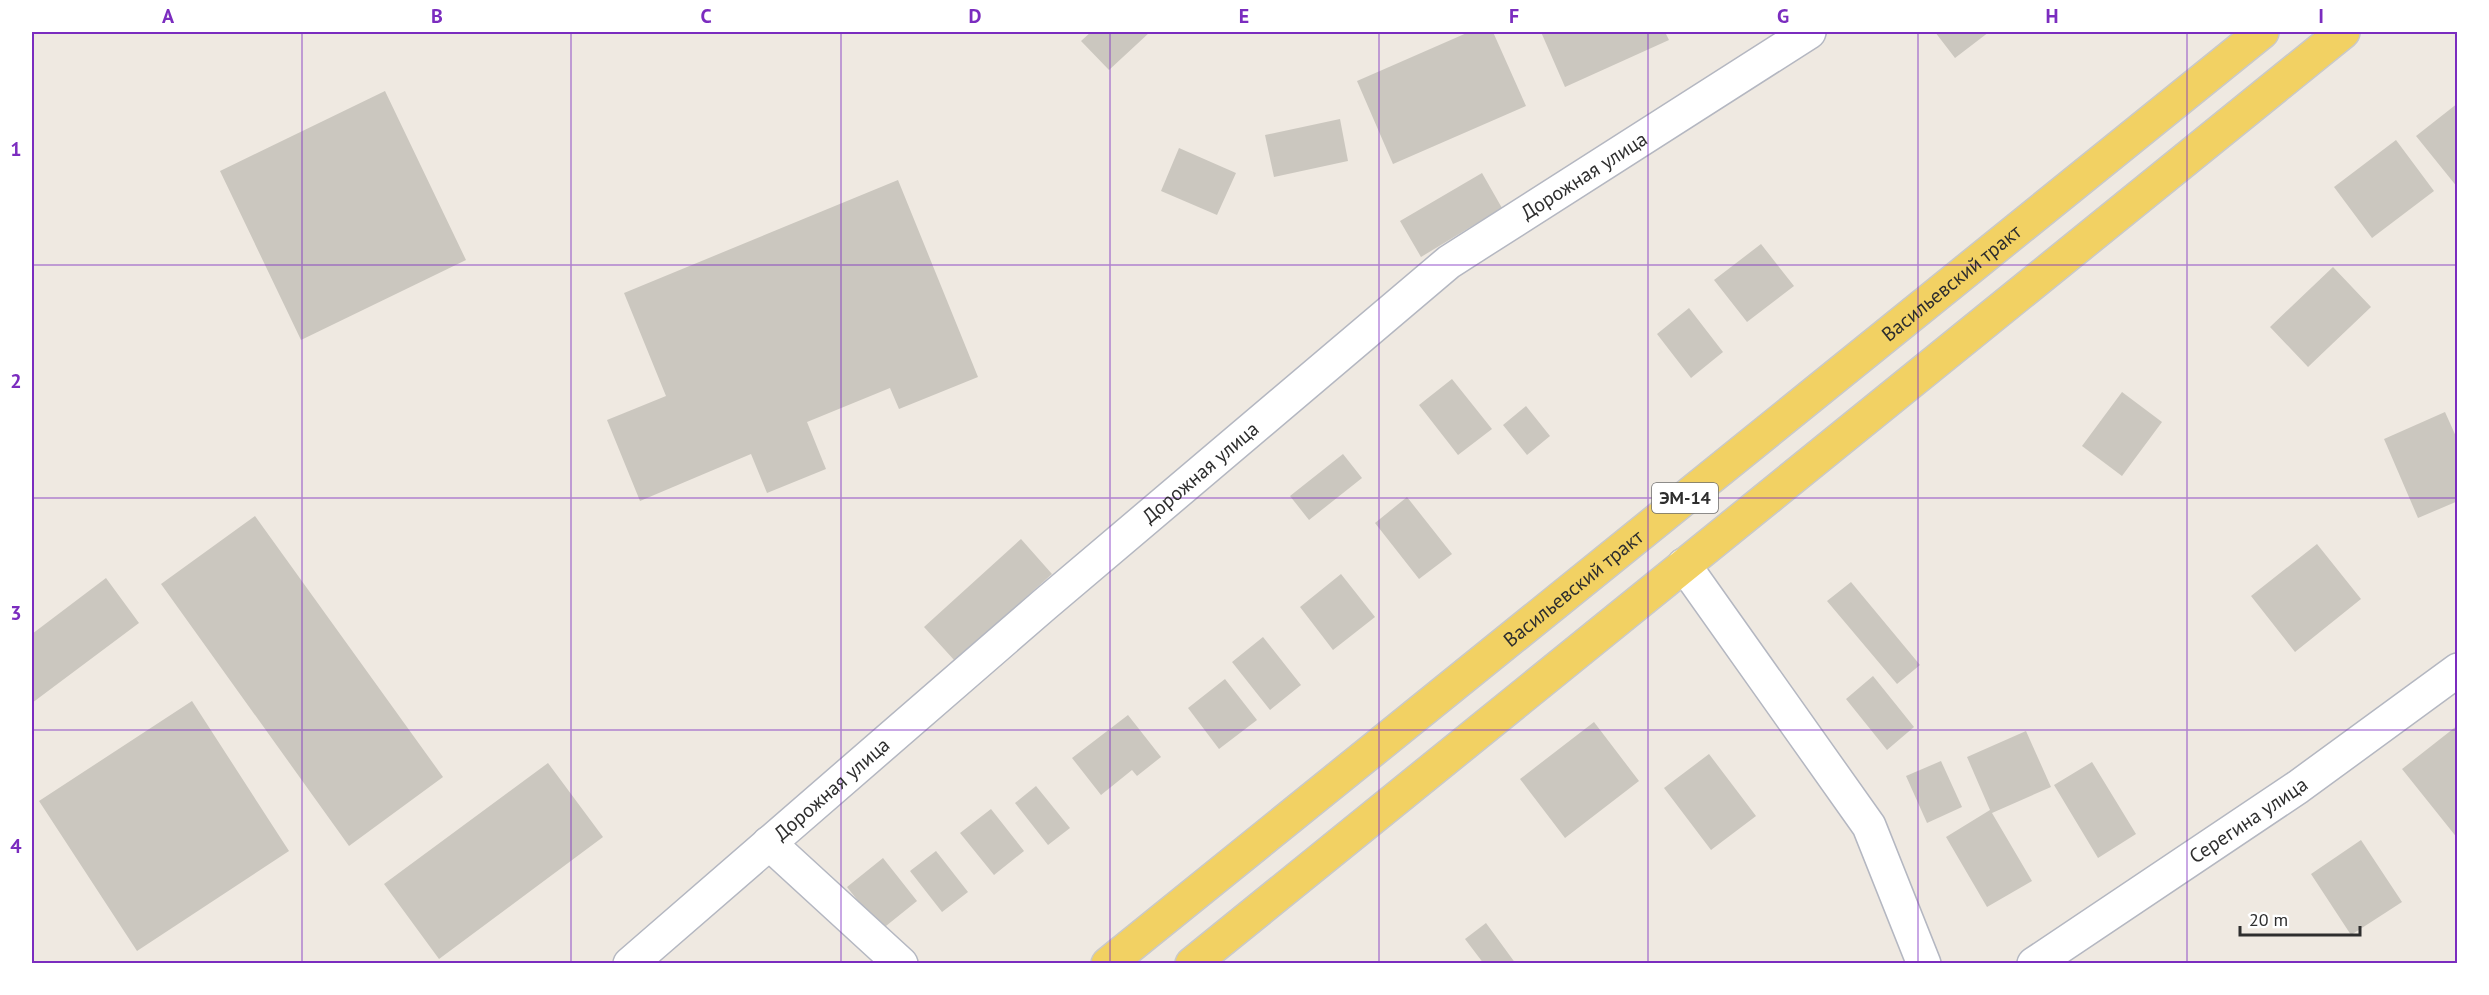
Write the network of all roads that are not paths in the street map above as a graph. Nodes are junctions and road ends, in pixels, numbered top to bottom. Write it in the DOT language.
graph roads {
  1 [pos="1809,32"];
  2 [pos="2262,32"];
  3 [pos="2343,32"];
  4 [pos="1684,565"];
  5 [pos="2457,670"];
  6 [pos="769,843"];
  7 [pos="1912,956"];
  8 [pos="630,963"];
  9 [pos="901,963"];
  10 [pos="1108,963"];
  11 [pos="1192,963"];
  12 [pos="2034,963"];
  1 -- 6 [label="street, Дорожная улица"];
  2 -- 10 [label="main road, Васильевский тракт / ЭМ-14"];
  3 -- 4 [label="main road, ЭМ-14"];
  4 -- 7 [label="street"];
  4 -- 11 [label="main road, ЭМ-14"];
  5 -- 12 [label="street, Серегина улица"];
  6 -- 8 [label="street, Дорожная улица"];
  6 -- 9 [label="street"];
}
